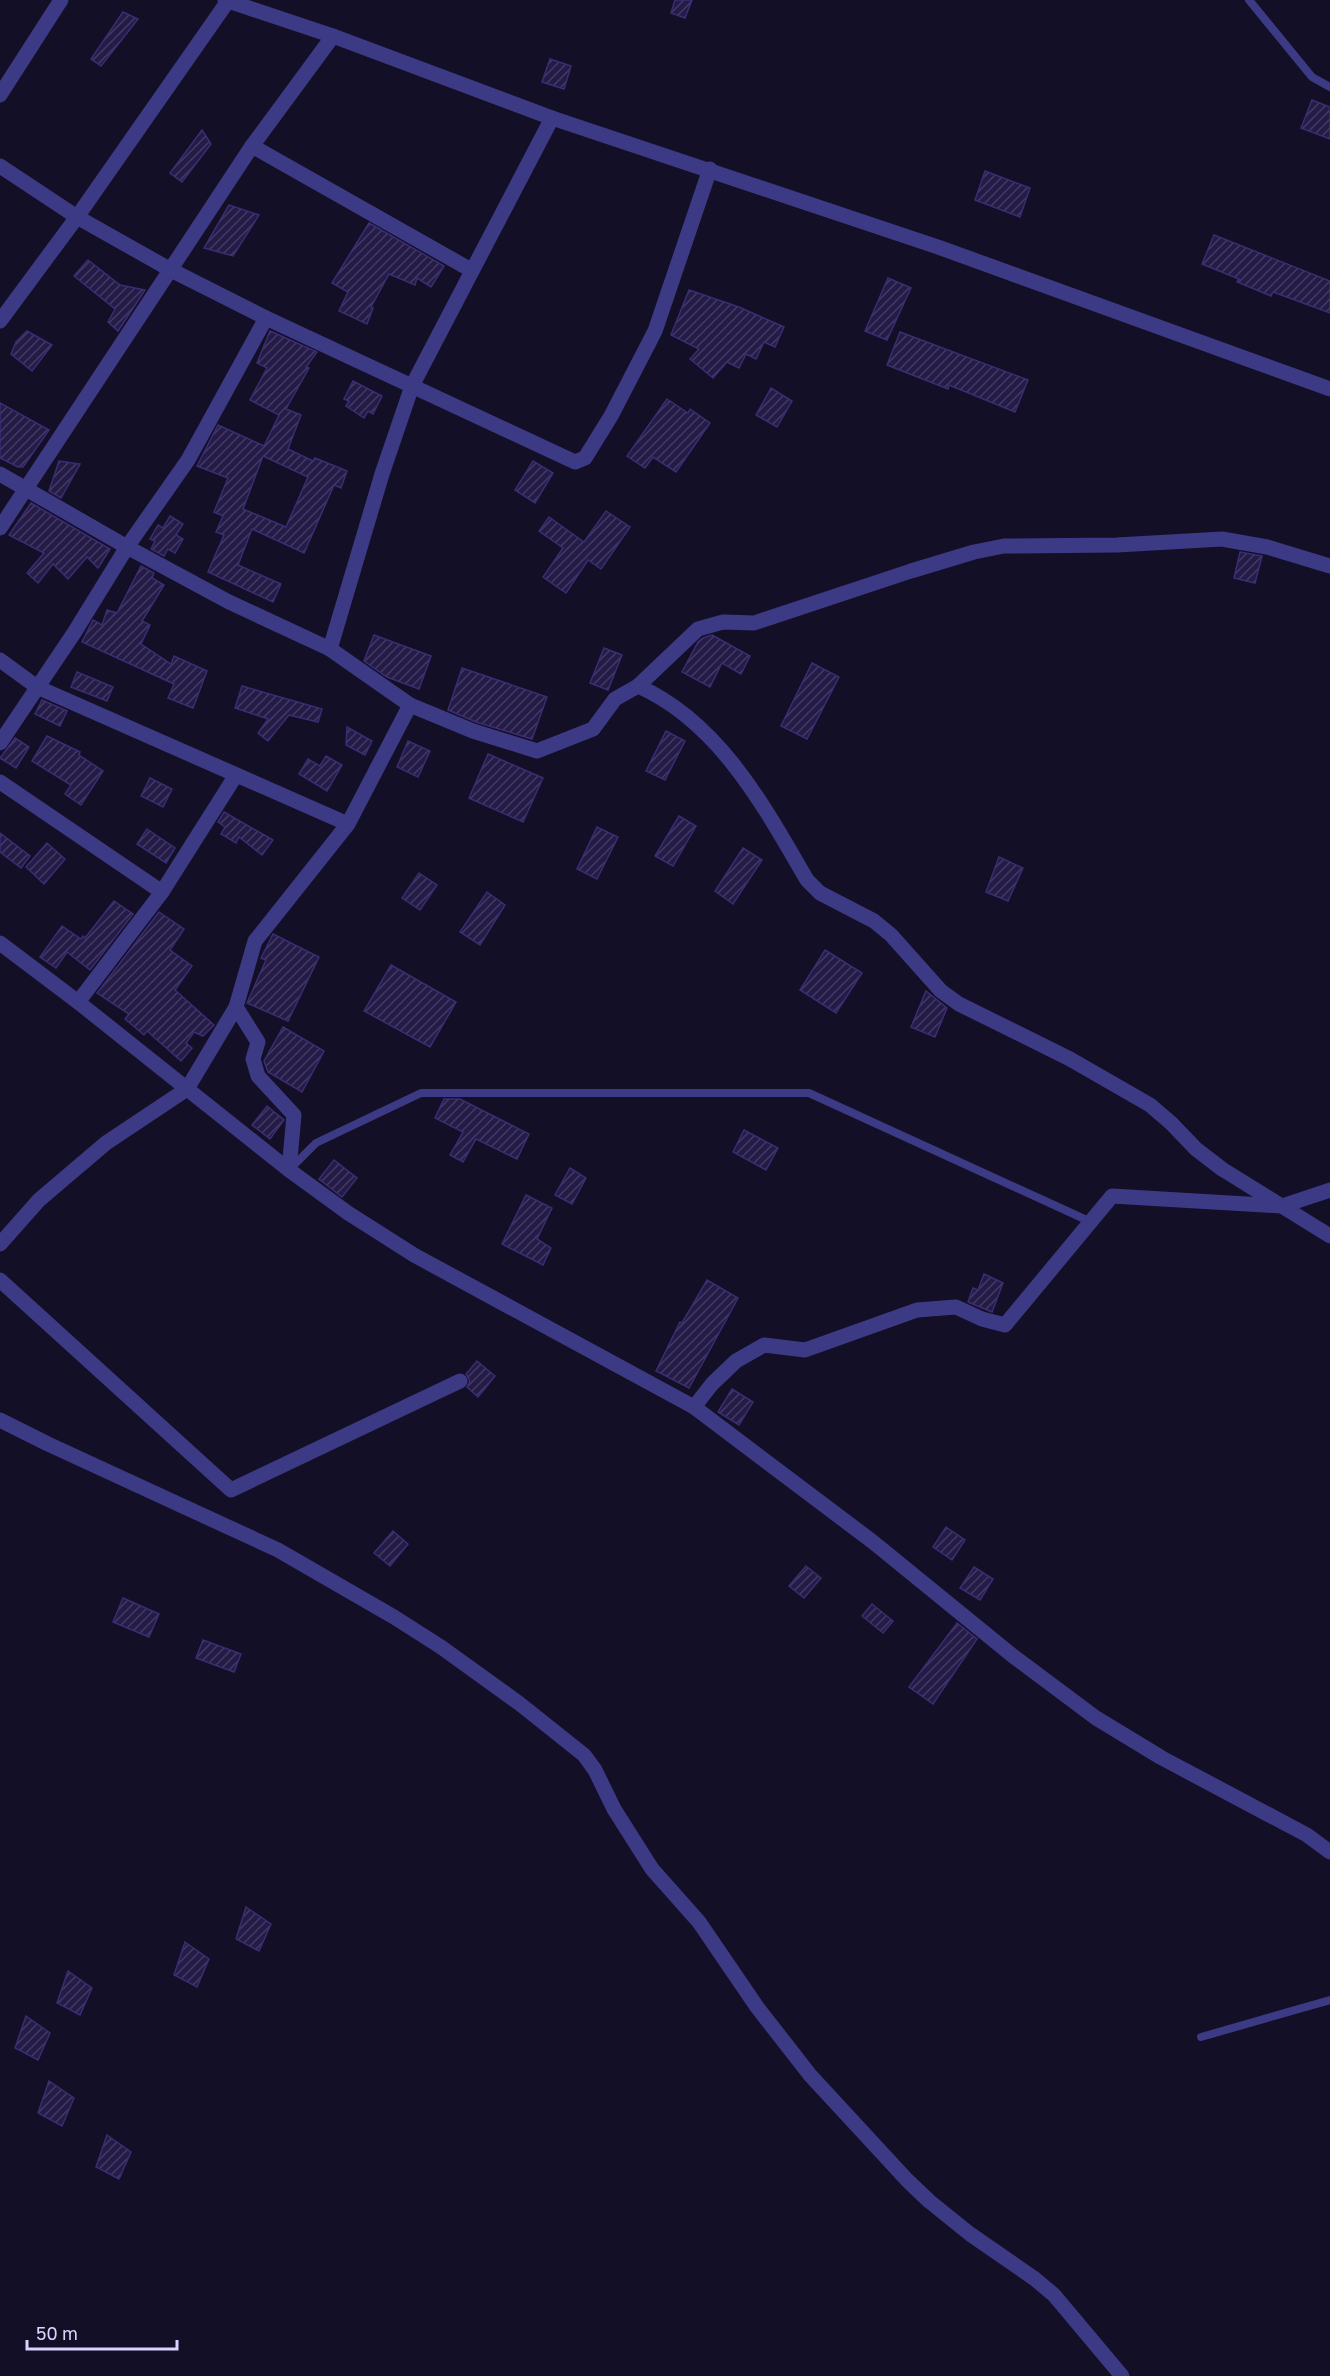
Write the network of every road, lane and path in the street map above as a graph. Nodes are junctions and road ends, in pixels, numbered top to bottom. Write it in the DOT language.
graph roads {
  1 [pos="61,0"];
  2 [pos="1249,0"];
  3 [pos="226,1"];
  4 [pos="333,36"];
  5 [pos="1330,87"];
  6 [pos="0,95"];
  7 [pos="552,118"];
  8 [pos="252,146"];
  9 [pos="0,166"];
  10 [pos="710,169"];
  11 [pos="77,218"];
  12 [pos="171,270"];
  13 [pos="471,270"];
  14 [pos="266,318"];
  15 [pos="0,321"];
  16 [pos="412,386"];
  17 [pos="1330,389"];
  18 [pos="0,474"];
  19 [pos="27,489"];
  20 [pos="0,528"];
  21 [pos="127,547"];
  22 [pos="1330,566"];
  23 [pos="330,649"];
  24 [pos="0,660"];
  25 [pos="638,686"];
  26 [pos="37,687"];
  27 [pos="410,705"];
  28 [pos="0,743"];
  29 [pos="236,775"];
  30 [pos="0,782"];
  31 [pos="348,824"];
  32 [pos="162,892"];
  33 [pos="0,943"];
  34 [pos="78,1002"];
  35 [pos="236,1007"];
  36 [pos="187,1089"];
  37 [pos="289,1170"];
  38 [pos="1330,1190"];
  39 [pos="1282,1206"];
  40 [pos="1091,1222"];
  41 [pos="1330,1236"];
  42 [pos="0,1244"];
  43 [pos="0,1280"];
  44 [pos="460,1381"];
  45 [pos="694,1407"];
  46 [pos="0,1420"];
  47 [pos="1330,1852"];
  48 [pos="1330,2000"];
  49 [pos="1200,2037"];
  50 [pos="1122,2376"];
  1 -- 6 [label="street"];
  2 -- 5 [label="lane"];
  3 -- 4 [label="street"];
  3 -- 11 [label="street"];
  4 -- 7 [label="street"];
  4 -- 8 [label="street"];
  7 -- 10 [label="street"];
  7 -- 13 [label="street"];
  8 -- 12 [label="street"];
  8 -- 13 [label="street"];
  9 -- 11 [label="street"];
  10 -- 16 [label="street"];
  10 -- 17 [label="street"];
  11 -- 12 [label="street"];
  11 -- 15 [label="street"];
  12 -- 14 [label="street"];
  12 -- 19 [label="street"];
  13 -- 16 [label="street"];
  14 -- 16 [label="street"];
  14 -- 21 [label="street"];
  16 -- 23 [label="street"];
  18 -- 19 [label="street"];
  19 -- 20 [label="street"];
  19 -- 21 [label="street"];
  21 -- 23 [label="street"];
  21 -- 26 [label="street"];
  22 -- 25 [label="street"];
  23 -- 27 [label="street"];
  24 -- 26 [label="street"];
  25 -- 27 [label="street"];
  25 -- 39 [label="street"];
  26 -- 28 [label="street"];
  26 -- 29 [label="street"];
  27 -- 31 [label="street"];
  29 -- 31 [label="street"];
  29 -- 32 [label="street"];
  30 -- 32 [label="street"];
  31 -- 35 [label="street"];
  32 -- 34 [label="street"];
  33 -- 34 [label="street"];
  34 -- 36 [label="street"];
  35 -- 36 [label="street"];
  35 -- 37 [label="street"];
  36 -- 37 [label="street"];
  36 -- 42 [label="street"];
  37 -- 40 [label="lane"];
  37 -- 45 [label="street"];
  38 -- 39 [label="street"];
  39 -- 40 [label="street"];
  39 -- 41 [label="street"];
  40 -- 45 [label="street"];
  43 -- 44 [label="street"];
  45 -- 47 [label="street"];
  46 -- 50 [label="street"];
  48 -- 49 [label="lane"];
}
